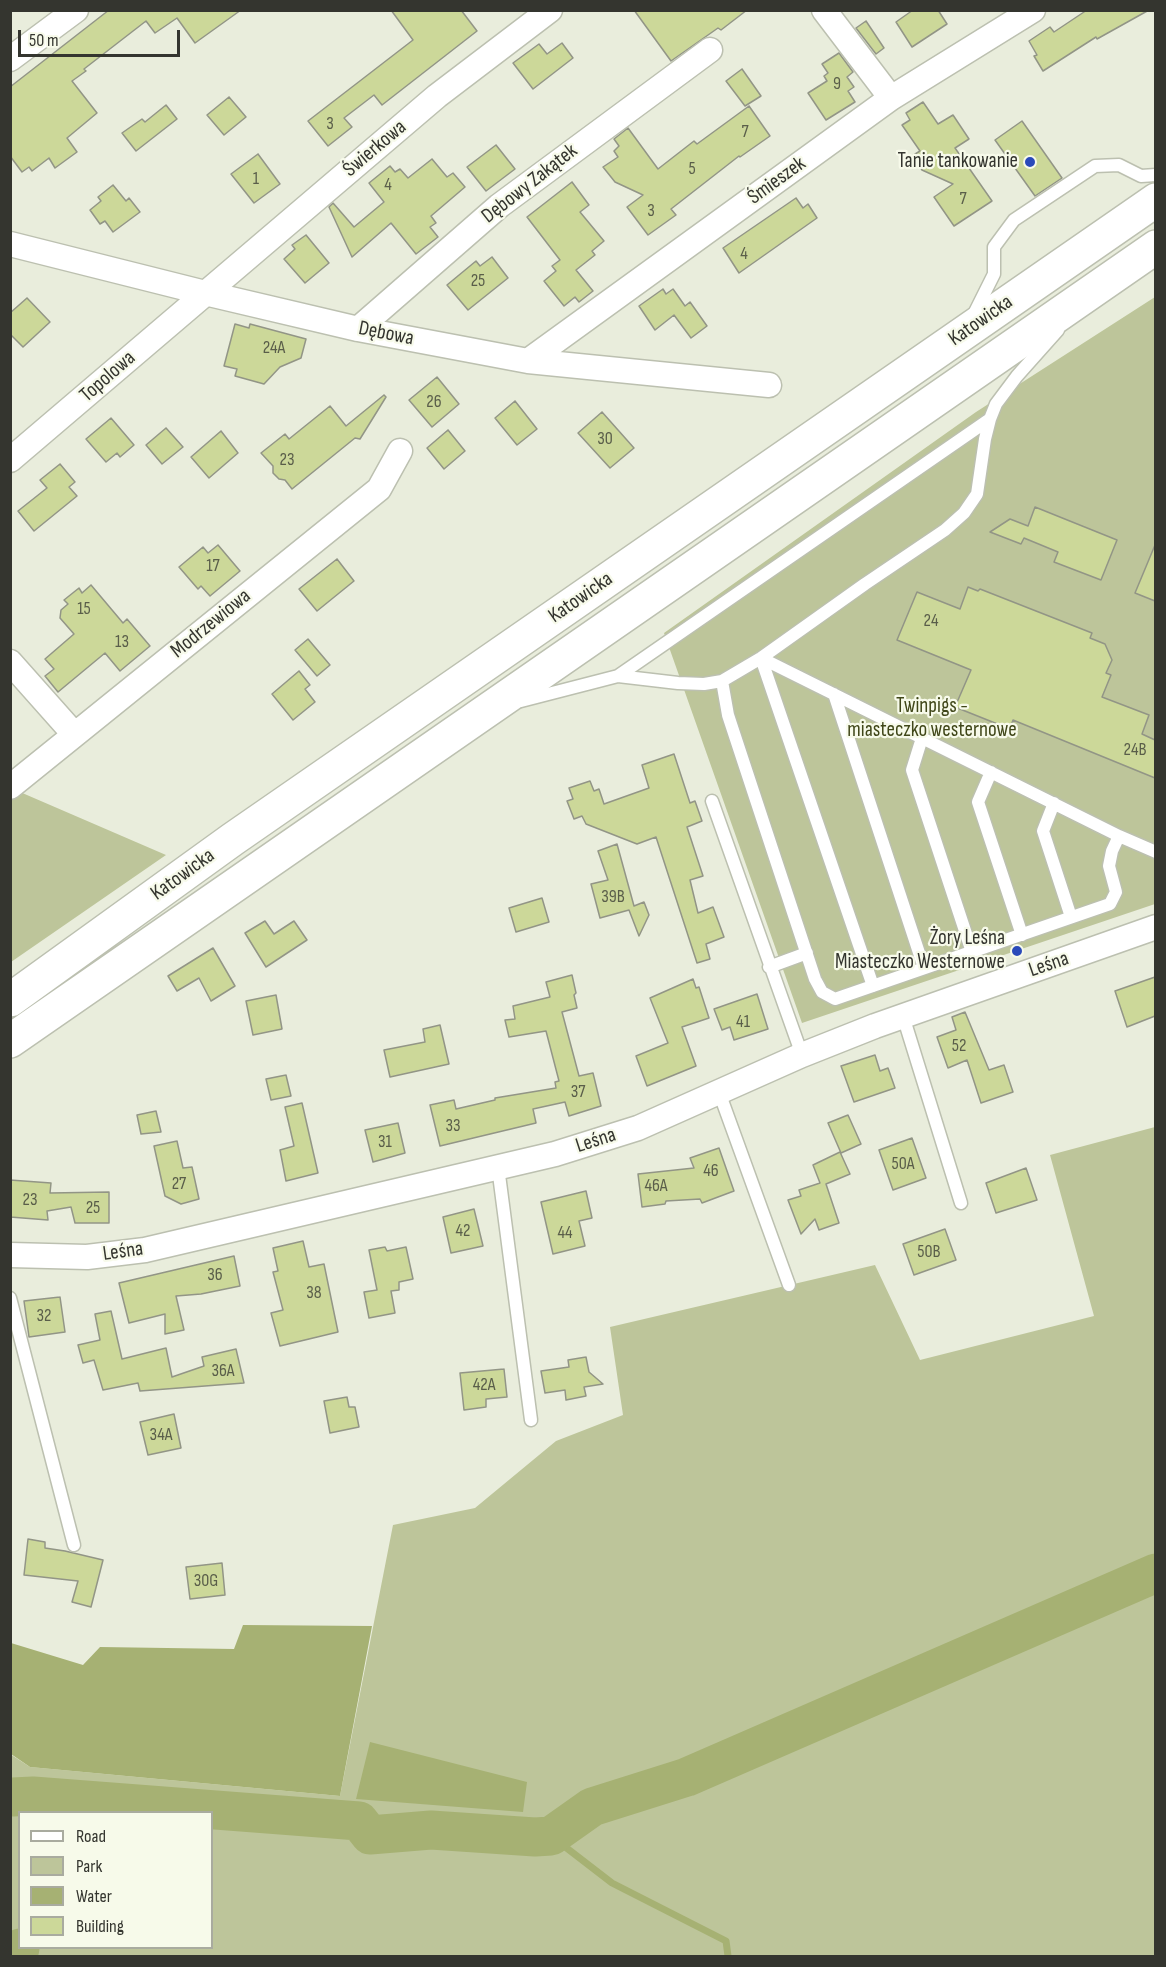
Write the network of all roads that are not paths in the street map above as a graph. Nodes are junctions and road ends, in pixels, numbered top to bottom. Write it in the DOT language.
graph roads {
  1 [pos="76,10"];
  2 [pos="550,10"];
  3 [pos="824,10"];
  4 [pos="1033,10"];
  5 [pos="710,50"];
  6 [pos="10,59"];
  7 [pos="891,98"];
  8 [pos="1155,175"];
  9 [pos="1155,200"];
  10 [pos="10,244"];
  11 [pos="1155,248"];
  12 [pos="1094,290"];
  13 [pos="205,293"];
  14 [pos="358,329"];
  15 [pos="965,332"];
  16 [pos="528,362"];
  17 [pos="769,385"];
  18 [pos="990,418"];
  19 [pos="400,452"];
  20 [pos="10,460"];
  21 [pos="761,658"];
  22 [pos="10,662"];
  23 [pos="618,676"];
  24 [pos="722,681"];
  25 [pos="834,694"];
  26 [pos="486,712"];
  27 [pos="74,734"];
  28 [pos="922,738"];
  29 [pos="991,772"];
  30 [pos="10,787"];
  31 [pos="712,801"];
  32 [pos="1054,803"];
  33 [pos="1119,836"];
  34 [pos="1155,852"];
  35 [pos="1071,917"];
  36 [pos="1155,927"];
  37 [pos="1022,935"];
  38 [pos="972,952"];
  39 [pos="807,953"];
  40 [pos="769,967"];
  41 [pos="924,968"];
  42 [pos="873,986"];
  43 [pos="10,1000"];
  44 [pos="903,1016"];
  45 [pos="10,1041"];
  46 [pos="802,1055"];
  47 [pos="719,1092"];
  48 [pos="498,1167"];
  49 [pos="961,1203"];
  50 [pos="10,1255"];
  51 [pos="789,1285"];
  52 [pos="10,1298"];
  53 [pos="531,1420"];
  54 [pos="74,1545"];
  1 -- 6 [label="street"];
  2 -- 13 [label="street, Świerkowa"];
  3 -- 7 [label="street"];
  4 -- 7 [label="street, Śmieszek"];
  5 -- 14 [label="street, Dębowy Zakątek"];
  7 -- 16 [label="street, Śmieszek"];
  8 -- 15 [label="lane"];
  9 -- 15 [label="main road, Katowicka"];
  10 -- 13 [label="street, Dębowa"];
  11 -- 12 [label="main road, Katowicka"];
  12 -- 18 [label="lane"];
  12 -- 26 [label="main road, Katowicka"];
  13 -- 14 [label="street, Dębowa"];
  13 -- 20 [label="street, Topolowa"];
  14 -- 16 [label="street, Dębowa"];
  15 -- 43 [label="main road, Katowicka"];
  16 -- 17 [label="street, Dębowa"];
  18 -- 21 [label="lane"];
  18 -- 23 [label="lane"];
  19 -- 27 [label="street, Modrzewiowa"];
  21 -- 24 [label="lane"];
  21 -- 25 [label="lane"];
  21 -- 42 [label="lane"];
  22 -- 27 [label="street"];
  23 -- 24 [label="lane"];
  23 -- 26 [label="lane"];
  24 -- 39 [label="lane"];
  25 -- 28 [label="lane"];
  25 -- 41 [label="lane"];
  26 -- 45 [label="main road, Katowicka"];
  27 -- 30 [label="street, Modrzewiowa"];
  28 -- 29 [label="lane"];
  28 -- 38 [label="lane"];
  29 -- 32 [label="lane"];
  29 -- 37 [label="lane"];
  31 -- 40 [label="lane"];
  32 -- 33 [label="lane"];
  32 -- 35 [label="lane"];
  33 -- 34 [label="lane"];
  33 -- 35 [label="lane"];
  35 -- 37 [label="lane"];
  36 -- 44 [label="street, Leśna"];
  37 -- 38 [label="lane"];
  38 -- 41 [label="lane"];
  39 -- 40 [label="lane"];
  39 -- 42 [label="lane"];
  40 -- 46 [label="lane"];
  41 -- 42 [label="lane"];
  44 -- 46 [label="street, Leśna"];
  44 -- 49 [label="lane"];
  46 -- 47 [label="street, Leśna"];
  47 -- 48 [label="street, Leśna"];
  47 -- 51 [label="lane"];
  48 -- 50 [label="street, Leśna"];
  48 -- 53 [label="lane"];
  52 -- 54 [label="lane"];
}
